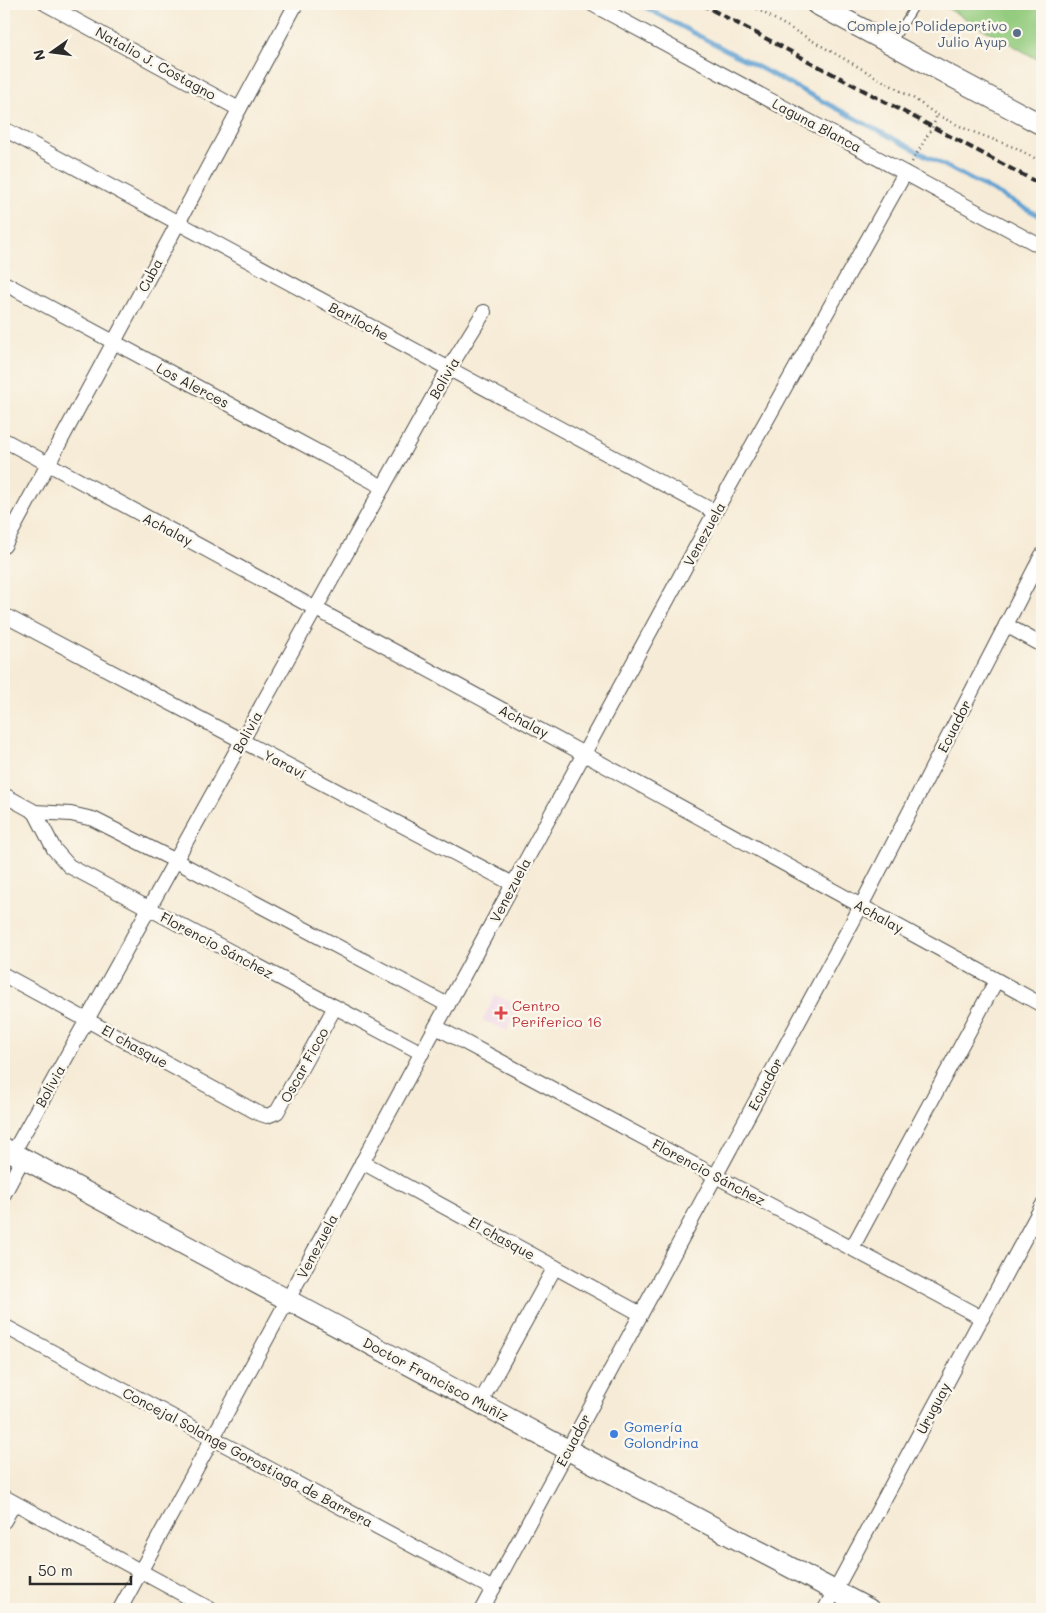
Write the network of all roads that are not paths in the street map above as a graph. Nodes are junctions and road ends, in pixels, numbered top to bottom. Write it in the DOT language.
graph roads {
  1 [pos="46,4"];
  2 [pos="296,4"];
  3 [pos="592,4"];
  4 [pos="816,4"];
  5 [pos="916,4"];
  6 [pos="891,44"];
  7 [pos="239,109"];
  8 [pos="1042,125"];
  9 [pos="4,129"];
  10 [pos="905,173"];
  11 [pos="178,223"];
  12 [pos="1042,247"];
  13 [pos="4,283"];
  14 [pos="484,312"];
  15 [pos="114,342"];
  16 [pos="448,370"];
  17 [pos="4,440"];
  18 [pos="48,464"];
  19 [pos="383,487"];
  20 [pos="715,512"];
  21 [pos="4,546"];
  22 [pos="1042,555"];
  23 [pos="316,608"];
  24 [pos="4,616"];
  25 [pos="1006,625"];
  26 [pos="1042,645"];
  27 [pos="242,741"];
  28 [pos="584,754"];
  29 [pos="4,795"];
  30 [pos="35,812"];
  31 [pos="176,860"];
  32 [pos="513,884"];
  33 [pos="861,906"];
  34 [pos="149,909"];
  35 [pos="4,975"];
  36 [pos="996,981"];
  37 [pos="448,1005"];
  38 [pos="1042,1005"];
  39 [pos="335,1007"];
  40 [pos="87,1020"];
  41 [pos="436,1027"];
  42 [pos="422,1053"];
  43 [pos="267,1116"];
  44 [pos="13,1153"];
  45 [pos="362,1162"];
  46 [pos="716,1176"];
  47 [pos="4,1194"];
  48 [pos="1042,1206"];
  49 [pos="852,1248"];
  50 [pos="555,1267"];
  51 [pos="288,1300"];
  52 [pos="641,1314"];
  53 [pos="982,1318"];
  54 [pos="4,1326"];
  55 [pos="480,1403"];
  56 [pos="213,1438"];
  57 [pos="568,1450"];
  58 [pos="9,1500"];
  59 [pos="4,1521"];
  60 [pos="140,1572"];
  61 [pos="493,1589"];
  62 [pos="830,1600"];
  63 [pos="120,1609"];
  64 [pos="210,1609"];
  65 [pos="482,1609"];
  66 [pos="869,1609"];
  1 -- 7 [label="street, Natalio J. Costagno"];
  2 -- 7 [label="street, Cuba"];
  3 -- 10 [label="street, Laguna Blanca"];
  4 -- 6 [label="main road"];
  5 -- 6 [label="lane"];
  6 -- 8 [label="main road"];
  7 -- 11 [label="street, Cuba"];
  9 -- 11 [label="street, Bariloche"];
  10 -- 12 [label="street, Laguna Blanca"];
  10 -- 20 [label="street, Venezuela"];
  11 -- 15 [label="street, Cuba"];
  11 -- 16 [label="street, Bariloche"];
  13 -- 15 [label="street, Los Alerces"];
  14 -- 16 [label="street, Bolivia"];
  15 -- 18 [label="street, Cuba"];
  15 -- 19 [label="street, Los Alerces"];
  16 -- 19 [label="street, Bolivia"];
  16 -- 20 [label="street, Bariloche"];
  17 -- 18 [label="street, Achalay"];
  18 -- 21 [label="street, Cuba"];
  18 -- 23 [label="street, Achalay"];
  19 -- 23 [label="street, Bolivia"];
  20 -- 28 [label="street, Venezuela"];
  22 -- 25 [label="street, Ecuador"];
  23 -- 27 [label="street, Bolivia"];
  23 -- 28 [label="street, Achalay"];
  24 -- 27 [label="street, Yaraví"];
  25 -- 26 [label="street"];
  25 -- 33 [label="street, Ecuador"];
  27 -- 31 [label="street, Bolivia"];
  27 -- 32 [label="street, Yaraví"];
  28 -- 32 [label="street, Venezuela"];
  28 -- 33 [label="street, Achalay"];
  29 -- 30 [label="street"];
  30 -- 31 [label="street"];
  30 -- 34 [label="street, Florencio Sánchez"];
  31 -- 34 [label="street, Bolivia"];
  31 -- 37 [label="street"];
  32 -- 37 [label="street, Venezuela"];
  33 -- 36 [label="street, Achalay"];
  33 -- 46 [label="street, Ecuador"];
  34 -- 39 [label="street, Florencio Sánchez"];
  34 -- 40 [label="street, Bolivia"];
  35 -- 40 [label="street, El chasque"];
  36 -- 38 [label="street, Achalay"];
  36 -- 49 [label="street"];
  37 -- 41 [label="street, Venezuela"];
  39 -- 42 [label="street, Florencio Sánchez"];
  39 -- 43 [label="street, Oscar Ficco"];
  40 -- 43 [label="street, El chasque"];
  40 -- 44 [label="street, Bolivia"];
  41 -- 42 [label="street, Venezuela"];
  41 -- 46 [label="street, Florencio Sánchez"];
  42 -- 45 [label="street, Venezuela"];
  44 -- 47 [label="street, Bolivia"];
  44 -- 51 [label="main road, Doctor Francisco Muñiz"];
  45 -- 50 [label="street, El chasque"];
  45 -- 51 [label="street, Venezuela"];
  46 -- 49 [label="street, Florencio Sánchez"];
  46 -- 52 [label="street, Ecuador"];
  48 -- 53 [label="street, Uruguay"];
  49 -- 53 [label="street, Florencio Sánchez"];
  50 -- 52 [label="street, El chasque"];
  50 -- 55 [label="street"];
  51 -- 55 [label="main road, Doctor Francisco Muñiz"];
  51 -- 56 [label="street, Venezuela"];
  52 -- 57 [label="street, Ecuador"];
  53 -- 62 [label="street, Uruguay"];
  54 -- 56 [label="street, Concejal Solange Gorostiaga de Barrera"];
  55 -- 57 [label="main road, Doctor Francisco Muñiz"];
  56 -- 60 [label="street, Venezuela"];
  56 -- 61 [label="street, Concejal Solange Gorostiaga de Barrera"];
  57 -- 61 [label="street, Ecuador"];
  57 -- 62 [label="main road, Doctor Francisco Muñiz"];
  58 -- 59 [label="street"];
  58 -- 60 [label="street"];
  60 -- 63 [label="street, Venezuela"];
  60 -- 64 [label="street"];
  61 -- 65 [label="street, Ecuador"];
  62 -- 66 [label="main road, Doctor Francisco Muñiz"];
}
